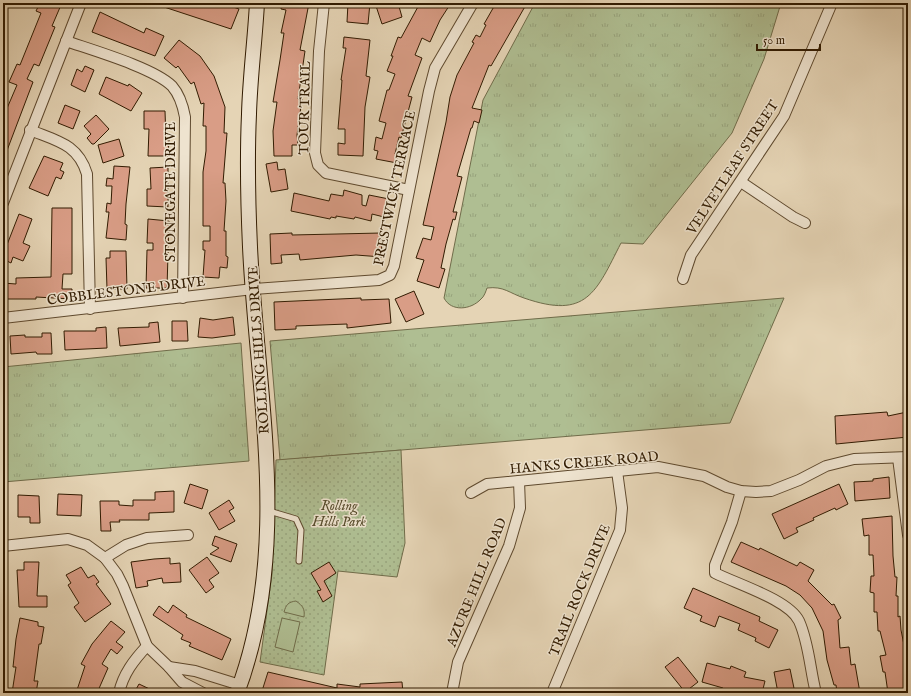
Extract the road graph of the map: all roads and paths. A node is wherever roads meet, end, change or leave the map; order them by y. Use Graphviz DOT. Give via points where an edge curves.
graph roads {
  1 [pos="81,3"];
  2 [pos="257,3"];
  3 [pos="324,3"];
  4 [pos="473,3"];
  5 [pos="832,3"];
  6 [pos="66,41"];
  7 [pos="30,130"];
  8 [pos="741,182"];
  9 [pos="409,190"];
  10 [pos="3,203"];
  11 [pos="805,223"];
  12 [pos="683,279"];
  13 [pos="253,289"];
  14 [pos="183,298"];
  15 [pos="90,309"];
  16 [pos="3,318"];
  17 [pos="903,458"];
  18 [pos="617,471"];
  19 [pos="519,481"];
  20 [pos="740,491"];
  21 [pos="471,492"];
  22 [pos="268,510"];
  23 [pos="188,535"];
  24 [pos="908,535"];
  25 [pos="3,546"];
  26 [pos="105,558"];
  27 [pos="299,561"];
  28 [pos="147,646"];
  29 [pos="169,667"];
  30 [pos="239,689"];
  31 [pos="120,693"];
  32 [pos="203,693"];
  33 [pos="452,693"];
  34 [pos="552,693"];
  35 [pos="816,693"];
  1 -- 6 [label="street"];
  2 -- 13 [label="street, ROLLING HILLS DRIVE" via="249,114 250,246"];
  3 -- 9 [label="street, TOUR TRAIL" via="315,145 318,165 326,173"];
  4 -- 9 [label="street, PRESTWICK TERRACE" via="436,68"];
  5 -- 8 [label="street, VELVETLEAF STREET" via="784,116"];
  6 -- 7 [label="street"];
  6 -- 14 [label="street, STONEGATE DRIVE" via="151,72 176,91 185,117"];
  7 -- 10 [label="street"];
  7 -- 15 [label="street" via="65,144 84,162 87,174"];
  8 -- 11 [label="street"];
  8 -- 12 [label="street, VELVETLEAF STREET" via="691,255"];
  9 -- 13 [label="street, PRESTWICK TERRACE" via="390,275 379,280"];
  13 -- 14 [label="street, COBBLESTONE DRIVE"];
  13 -- 22 [label="street, ROLLING HILLS DRIVE"];
  14 -- 15 [label="street, COBBLESTONE DRIVE"];
  15 -- 16 [label="street, COBBLESTONE DRIVE"];
  17 -- 20 [label="street, HANKS CREEK ROAD" via="854,459 826,466 799,480 771,490"];
  17 -- 24 [label="street"];
  18 -- 19 [label="street, HANKS CREEK ROAD"];
  18 -- 20 [label="street, HANKS CREEK ROAD" via="658,467 704,476"];
  18 -- 34 [label="street, TRAIL ROCK DRIVE" via="622,508 620,530"];
  19 -- 21 [label="street, HANKS CREEK ROAD" via="487,484"];
  19 -- 33 [label="street, AZURE HILL ROAD" via="520,508 509,546 458,662"];
  20 -- 35 [label="street" via="732,522 715,565 715,573 785,605 799,620"];
  22 -- 27 [label="lane" via="296,519 301,530"];
  22 -- 30 [label="street, ROLLING HILLS DRIVE" via="268,547 262,592 255,631"];
  23 -- 26 [label="street" via="147,538 126,545"];
  25 -- 26 [label="street" via="68,540 87,545"];
  26 -- 28 [label="street" via="123,586"];
  28 -- 29 [label="street"];
  28 -- 31 [label="street" via="131,665 122,681"];
  29 -- 30 [label="street" via="195,671"];
  29 -- 32 [label="street" via="182,682"];
}
